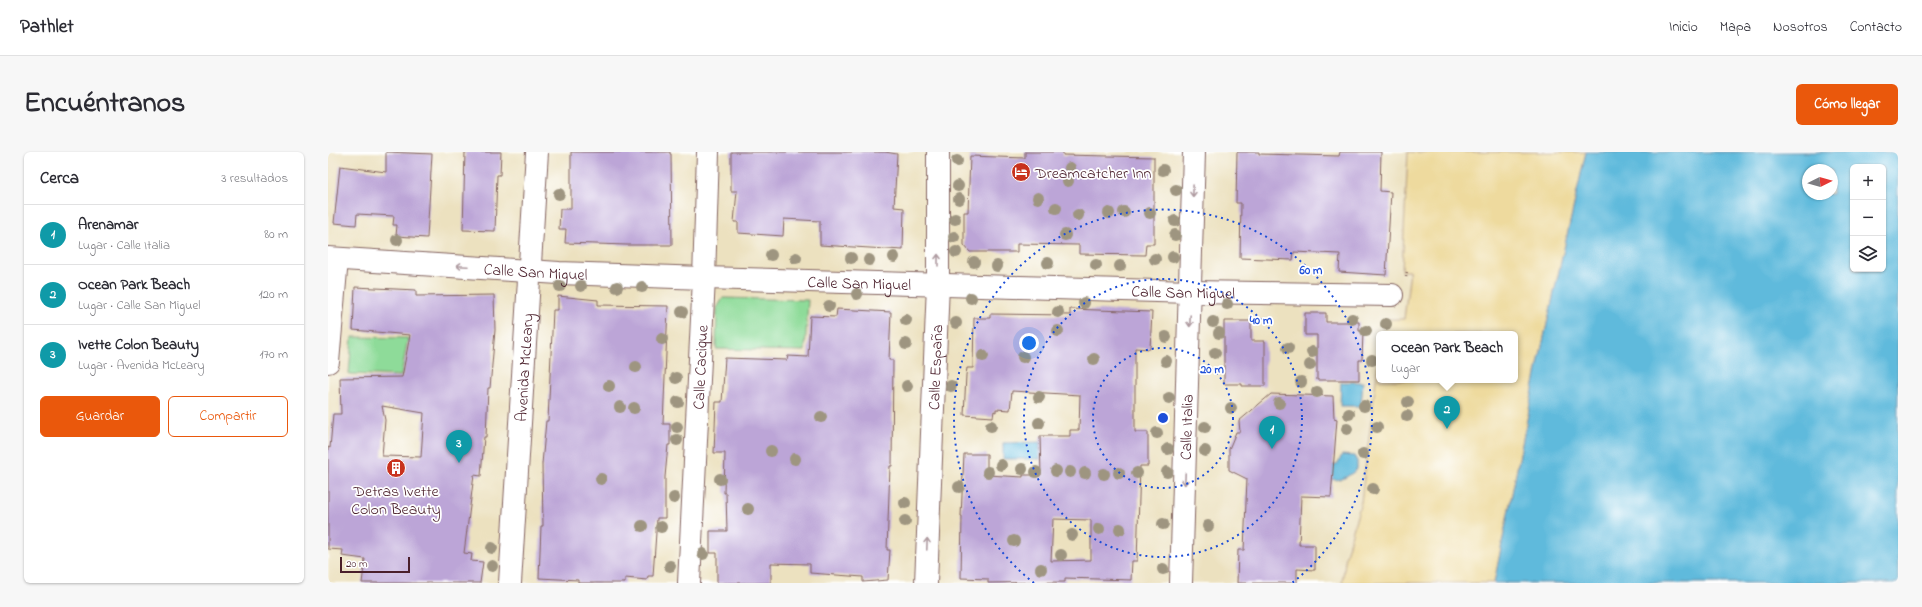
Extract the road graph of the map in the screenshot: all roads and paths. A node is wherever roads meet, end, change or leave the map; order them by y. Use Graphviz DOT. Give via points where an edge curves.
graph roads {
  1 [pos="537,152"];
  2 [pos="708,152"];
  3 [pos="938,152"];
  4 [pos="1194,152"];
  5 [pos="333,259"];
  6 [pos="529,270"];
  7 [pos="1407,271"];
  8 [pos="704,278"];
  9 [pos="1406,279"];
  10 [pos="938,284"];
  11 [pos="1191,292"];
  12 [pos="1392,295"];
  13 [pos="328,362"];
  14 [pos="510,583"];
  15 [pos="689,583"];
  16 [pos="926,583"];
  17 [pos="1181,583"];
  1 -- 6 [label="street, Avenida McLeary"];
  2 -- 8 [label="street, Calle Cacique"];
  10 -- 3 [label="street, Calle España, one-way"];
  4 -- 11 [label="street, Calle Italia, one-way"];
  6 -- 5 [label="street, Calle San Miguel, one-way"];
  5 -- 13 [label="street"];
  6 -- 8 [label="street, Calle San Miguel"];
  6 -- 14 [label="street, Avenida McLeary"];
  7 -- 9 [label="path"];
  8 -- 10 [label="street, Calle San Miguel"];
  8 -- 15 [label="street, Calle Cacique"];
  10 -- 11 [label="street, Calle San Miguel"];
  16 -- 10 [label="street, Calle España, one-way"];
  11 -- 12 [label="street, Calle San Miguel"];
  11 -- 17 [label="street, Calle Italia, one-way"];
}
